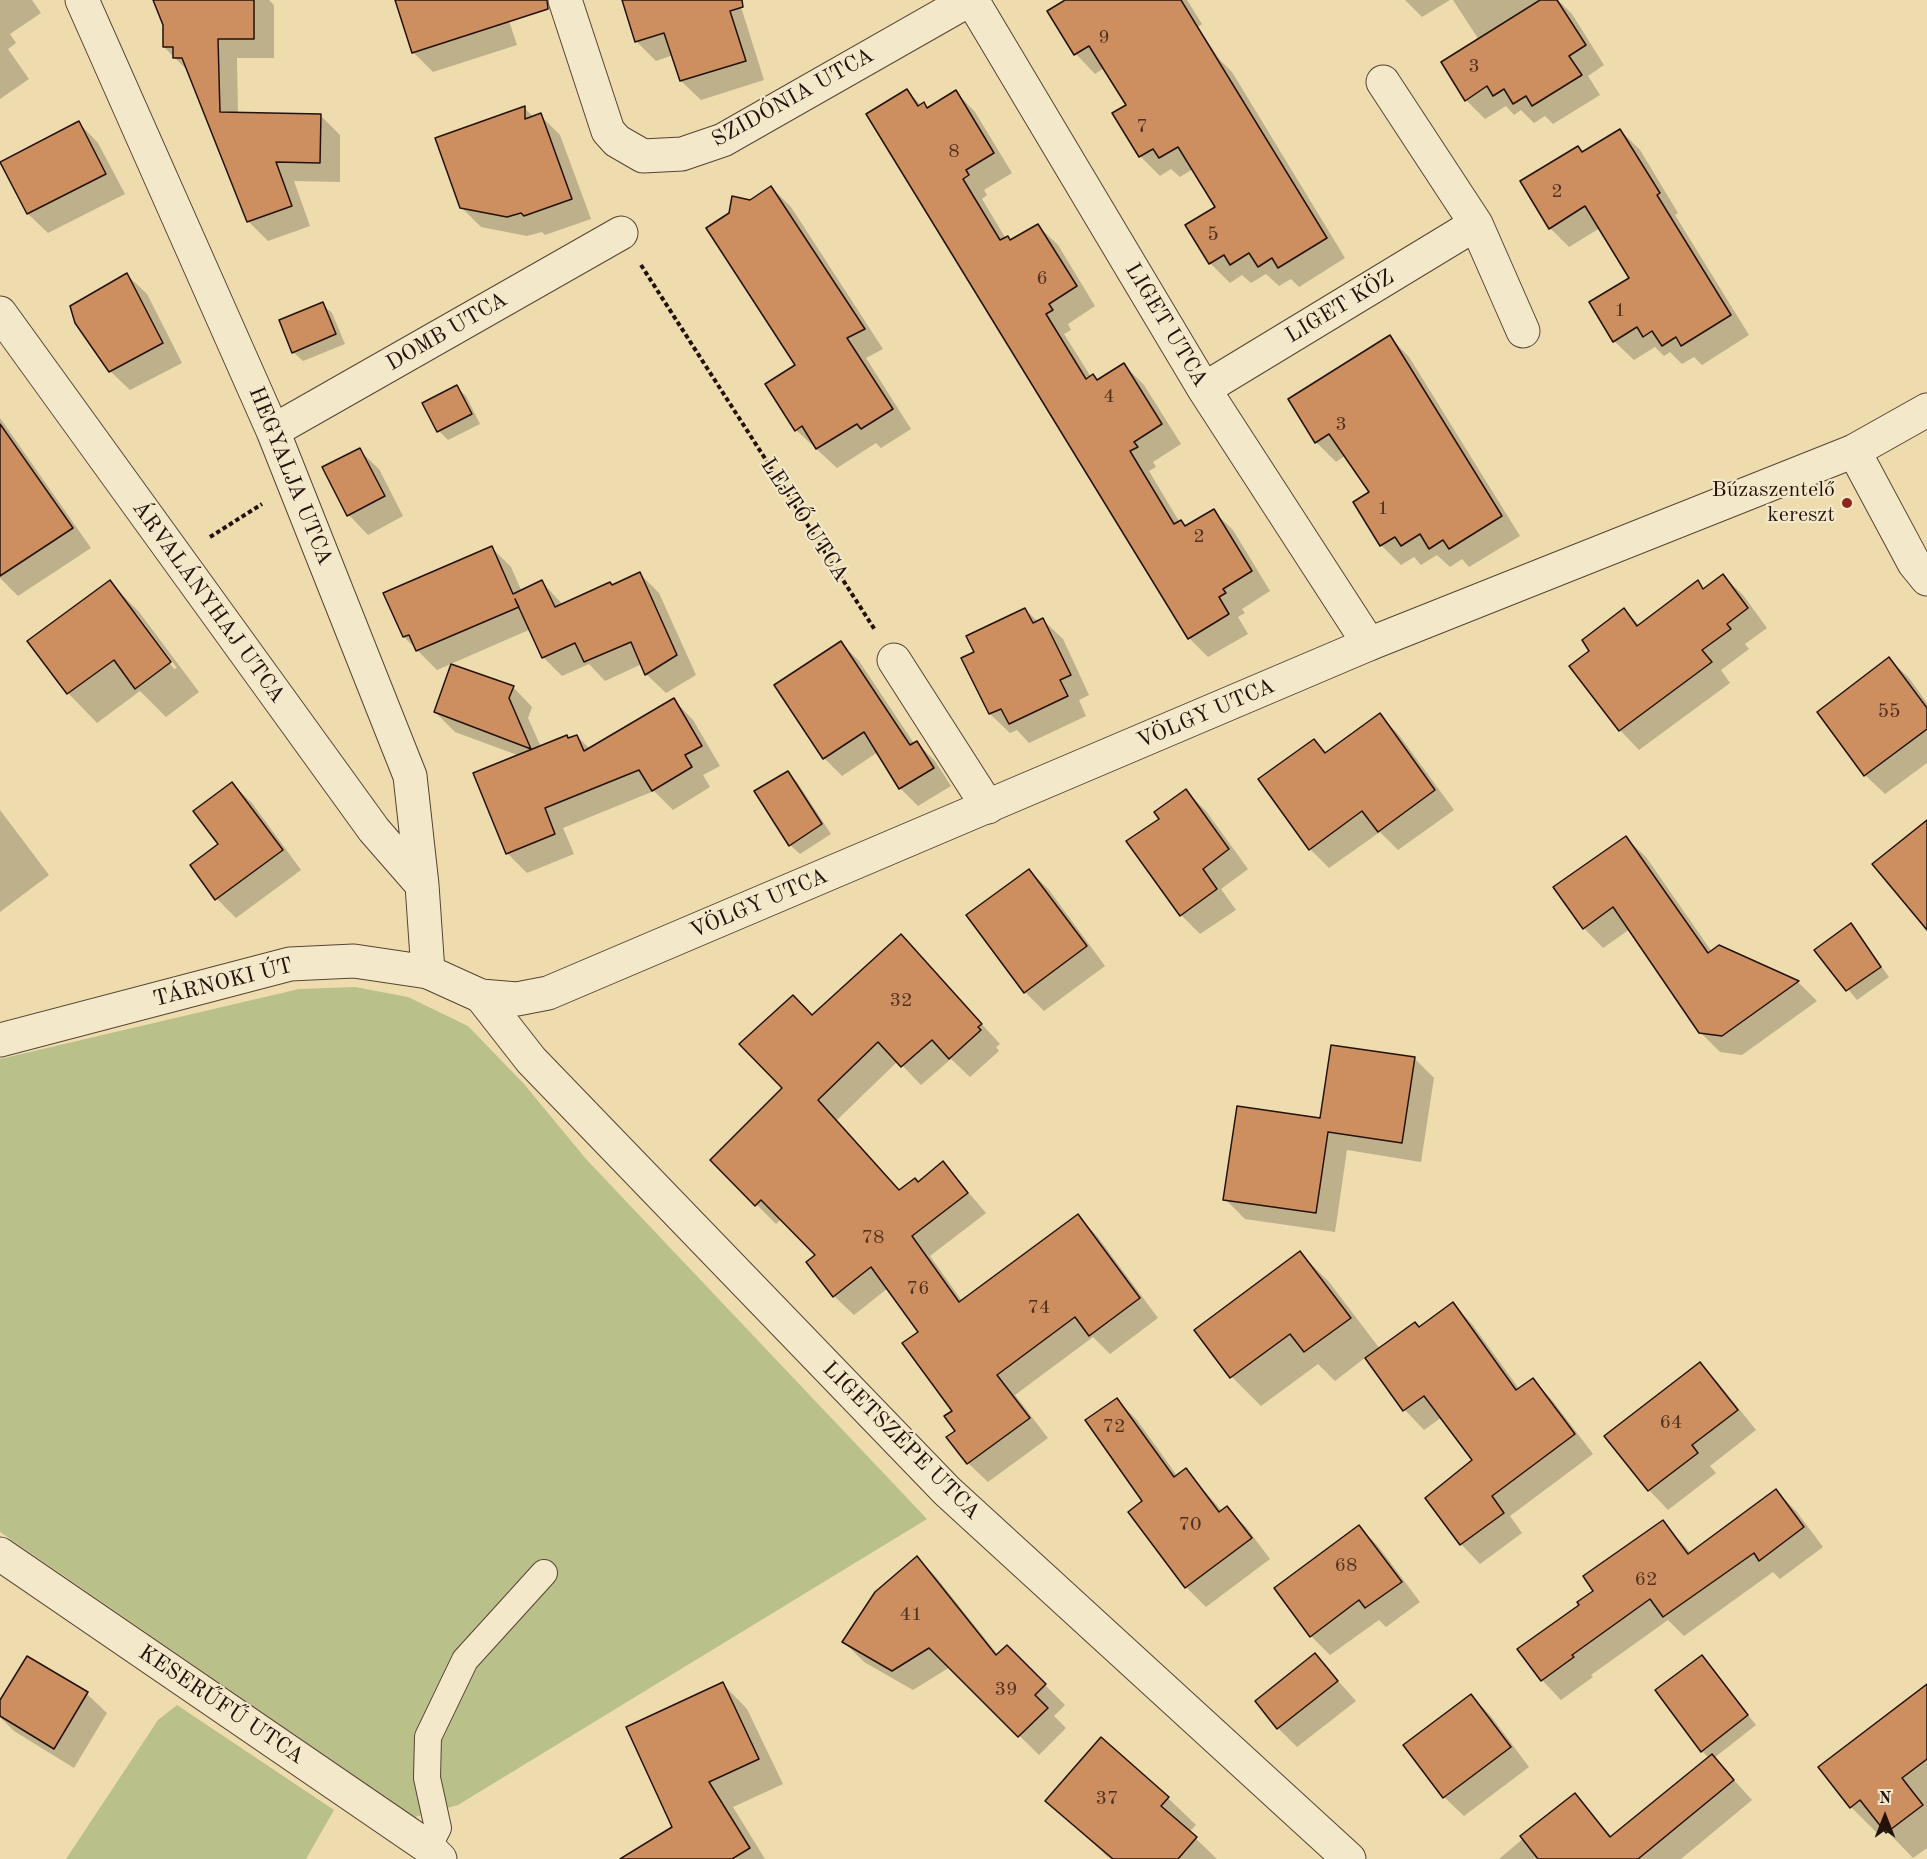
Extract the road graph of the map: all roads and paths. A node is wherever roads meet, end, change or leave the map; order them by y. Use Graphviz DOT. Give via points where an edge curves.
graph roads {
  1 [pos="82,0"];
  2 [pos="564,0"];
  3 [pos="970,0"];
  4 [pos="1383,82"];
  5 [pos="1476,224"];
  6 [pos="621,233"];
  7 [pos="0,314"];
  8 [pos="1523,331"];
  9 [pos="1204,389"];
  10 [pos="1927,410"];
  11 [pos="273,430"];
  12 [pos="1854,451"];
  13 [pos="294,484"];
  14 [pos="176,558"];
  15 [pos="1927,579"];
  16 [pos="1369,644"];
  17 [pos="894,660"];
  18 [pos="988,807"];
  19 [pos="422,885"];
  20 [pos="428,972"];
  21 [pos="481,996"];
  22 [pos="0,1040"];
  23 [pos="0,1554"];
  24 [pos="544,1573"];
  25 [pos="434,1853"];
  26 [pos="1348,1859"];
  1 -- 11 [label="street, HEGYALJA UTCA"];
  2 -- 3 [label="street, SZIDÓNIA UTCA" via="608,131 643,156 682,154 723,140"];
  3 -- 9 [label="street, LIGET UTCA"];
  4 -- 5 [label="street"];
  5 -- 8 [label="street"];
  5 -- 9 [label="street, LIGET KÖZ"];
  6 -- 11 [label="street, DOMB UTCA"];
  6 -- 17 [label="path, LEJTŐ UTCA"];
  7 -- 14 [label="street, ÁRVALÁNYHAJ UTCA"];
  9 -- 16 [label="street, LIGET UTCA"];
  10 -- 12 [label="street, VÖLGY UTCA"];
  11 -- 13 [label="street, HEGYALJA UTCA"];
  12 -- 15 [label="street" via="1914,563"];
  12 -- 16 [label="street, VÖLGY UTCA"];
  13 -- 14 [label="path"];
  13 -- 19 [label="street, HEGYALJA UTCA" via="410,776"];
  14 -- 19 [label="street, ÁRVALÁNYHAJ UTCA" via="374,830"];
  16 -- 18 [label="street, VÖLGY UTCA"];
  17 -- 18 [label="street"];
  18 -- 21 [label="street, VÖLGY UTCA" via="548,993 516,999"];
  19 -- 20 [label="street, HEGYALJA UTCA"];
  20 -- 21 [label="street, TÁRNOKI ÚT"];
  20 -- 22 [label="street, TÁRNOKI ÚT" via="354,961 290,964"];
  21 -- 26 [label="street, LIGETSZÉPE UTCA" via="531,1060 947,1491"];
  23 -- 25 [label="street, KESERŰFŰ UTCA"];
  24 -- 25 [label="lane" via="465,1660 428,1737 427,1778 438,1828"];
}
